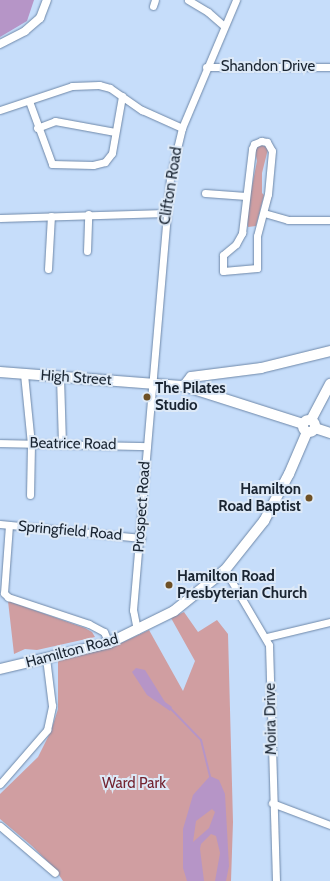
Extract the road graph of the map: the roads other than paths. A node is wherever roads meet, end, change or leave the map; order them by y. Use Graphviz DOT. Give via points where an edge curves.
graph roads {
  1 [pos="47,0"];
  2 [pos="188,0"];
  3 [pos="236,0"];
  4 [pos="224,26"];
  5 [pos="0,44"];
  6 [pos="330,66"];
  7 [pos="206,67"];
  8 [pos="122,96"];
  9 [pos="29,101"];
  10 [pos="0,110"];
  11 [pos="37,128"];
  12 [pos="182,128"];
  13 [pos="115,132"];
  14 [pos="205,193"];
  15 [pos="246,196"];
  16 [pos="166,213"];
  17 [pos="264,213"];
  18 [pos="88,214"];
  19 [pos="51,216"];
  20 [pos="0,218"];
  21 [pos="330,220"];
  22 [pos="87,251"];
  23 [pos="48,269"];
  24 [pos="330,351"];
  25 [pos="0,372"];
  26 [pos="24,374"];
  27 [pos="60,377"];
  28 [pos="152,383"];
  29 [pos="330,384"];
  30 [pos="184,386"];
  31 [pos="309,426"];
  32 [pos="330,433"];
  33 [pos="0,443"];
  34 [pos="31,444"];
  35 [pos="62,444"];
  36 [pos="147,446"];
  37 [pos="30,495"];
  38 [pos="0,524"];
  39 [pos="8,525"];
  40 [pos="141,538"];
  41 [pos="225,570"];
  42 [pos="330,622"];
  43 [pos="137,630"];
  44 [pos="267,637"];
  45 [pos="109,643"];
  46 [pos="46,658"];
  47 [pos="0,669"];
  48 [pos="0,784"];
  49 [pos="272,803"];
  50 [pos="330,825"];
  51 [pos="0,826"];
  52 [pos="55,873"];
  53 [pos="276,881"];
  1 -- 5 [label="street" via="40,18 25,31"];
  2 -- 4 [label="street"];
  3 -- 4 [label="street, Clifton Road"];
  4 -- 7 [label="street, Clifton Road"];
  6 -- 7 [label="street, Shandon Drive"];
  7 -- 12 [label="street, Clifton Road"];
  8 -- 9 [label="street" via="110,88 84,85"];
  8 -- 12 [label="street" via="142,110"];
  8 -- 13 [label="street"];
  9 -- 10 [label="street"];
  9 -- 11 [label="street"];
  11 -- 13 [label="street" via="55,121"];
  11 -- 13 [label="street" via="49,162 59,166 105,162 112,153"];
  12 -- 16 [label="street, Clifton Road"];
  14 -- 15 [label="street"];
  15 -- 17 [label="street" via="252,149 254,144 267,142 272,151"];
  15 -- 17 [label="street" via="242,233 236,244 223,255 224,271 257,268 257,236"];
  16 -- 18 [label="street"];
  16 -- 28 [label="street, Clifton Road"];
  17 -- 21 [label="street" via="288,220"];
  18 -- 19 [label="street"];
  18 -- 22 [label="street"];
  19 -- 20 [label="street"];
  19 -- 23 [label="street"];
  24 -- 30 [label="main road" via="261,368 191,377"];
  25 -- 26 [label="main road, High Street"];
  26 -- 27 [label="main road, High Street"];
  26 -- 34 [label="street"];
  27 -- 28 [label="main road, High Street"];
  27 -- 35 [label="street"];
  28 -- 30 [label="main road, High Street"];
  28 -- 36 [label="street, Prospect Road"];
  29 -- 31 [label="main road, Hamilton Road"];
  30 -- 31 [label="main road, High Street"];
  31 -- 32 [label="main road, High Street"];
  31 -- 41 [label="main road, Hamilton Road" via="289,474 264,521"];
  33 -- 34 [label="street, Beatrice Road"];
  34 -- 35 [label="street, Beatrice Road"];
  34 -- 37 [label="street"];
  35 -- 36 [label="street, Beatrice Road"];
  36 -- 40 [label="street, Prospect Road"];
  38 -- 39 [label="street, Springfield Road"];
  39 -- 40 [label="street, Springfield Road"];
  39 -- 45 [label="street" via="4,593 14,599 89,624 104,632"];
  40 -- 43 [label="street, Prospect Road" via="133,610"];
  41 -- 43 [label="main road, Hamilton Road" via="174,611"];
  41 -- 44 [label="street, Moira Drive"];
  42 -- 44 [label="street"];
  43 -- 45 [label="main road, Hamilton Road"];
  44 -- 49 [label="street, Moira Drive" via="271,663"];
  45 -- 46 [label="main road, Hamilton Road"];
  46 -- 47 [label="main road, Hamilton Road"];
  46 -- 48 [label="street" via="52,706 47,730"];
  49 -- 50 [label="street"];
  49 -- 53 [label="street, Moira Drive"];
  51 -- 52 [label="street"];
}
